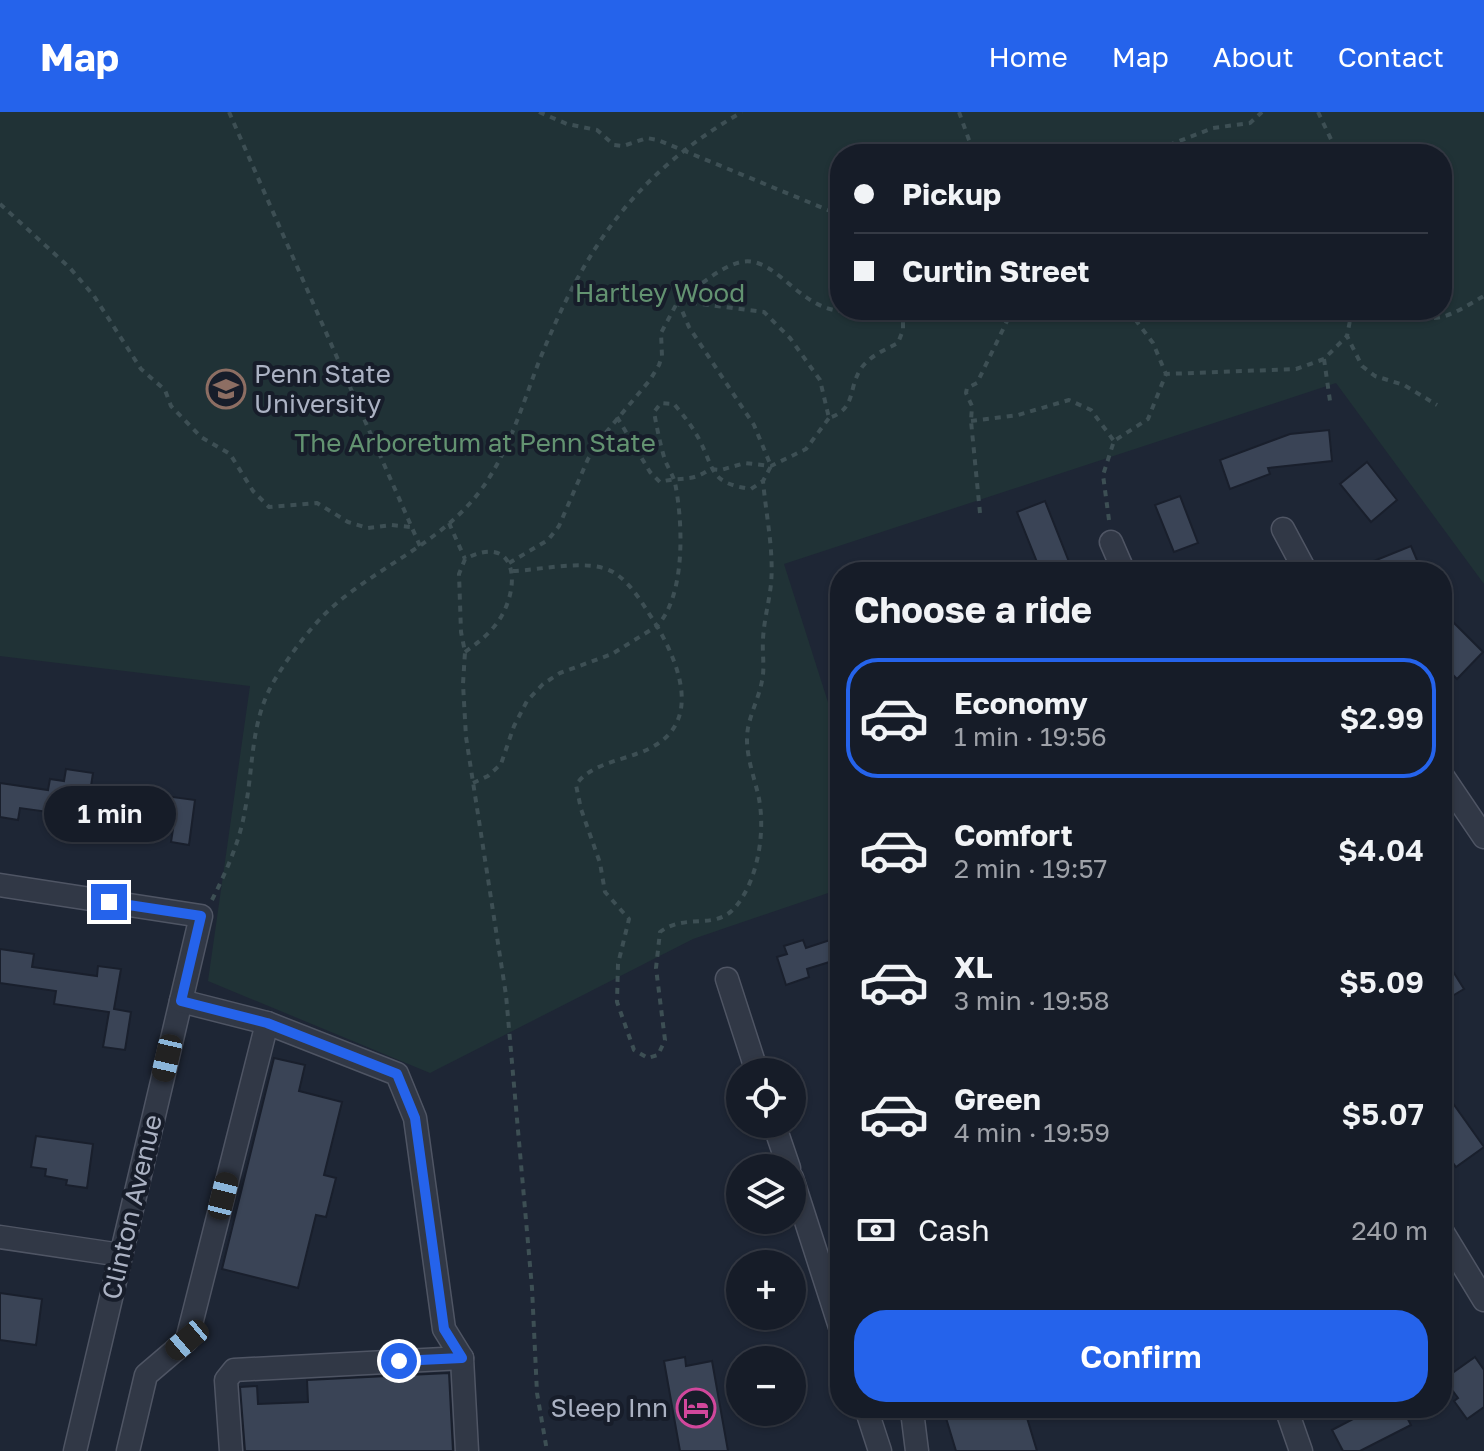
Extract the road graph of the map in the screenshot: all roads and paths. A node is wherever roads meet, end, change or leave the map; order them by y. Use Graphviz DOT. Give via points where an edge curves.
graph roads {
  1 [pos="229,112"];
  2 [pos="539,112"];
  3 [pos="742,112"];
  4 [pos="959,112"];
  5 [pos="1262,112"];
  6 [pos="1318,112"];
  7 [pos="970,144"];
  8 [pos="1172,144"];
  9 [pos="1333,144"];
  10 [pos="682,151"];
  11 [pos="0,204"];
  12 [pos="830,211"];
  13 [pos="1484,296"];
  14 [pos="678,301"];
  15 [pos="830,310"];
  16 [pos="1452,312"];
  17 [pos="903,320"];
  18 [pos="1008,320"];
  19 [pos="1136,320"];
  20 [pos="1350,320"];
  21 [pos="1347,336"];
  22 [pos="1324,359"];
  23 [pos="1166,374"];
  24 [pos="1330,401"];
  25 [pos="1437,405"];
  26 [pos="617,417"];
  27 [pos="829,418"];
  28 [pos="971,421"];
  29 [pos="1114,441"];
  30 [pos="771,466"];
  31 [pos="710,469"];
  32 [pos="674,478"];
  33 [pos="763,481"];
  34 [pos="980,513"];
  35 [pos="449,523"];
  36 [pos="410,527"];
  37 [pos="1283,529"];
  38 [pos="1111,542"];
  39 [pos="420,546"];
  40 [pos="465,559"];
  41 [pos="1120,562"];
  42 [pos="1301,562"];
  43 [pos="509,563"];
  44 [pos="513,571"];
  45 [pos="657,626"];
  46 [pos="465,652"];
  47 [pos="473,783"];
  48 [pos="1452,790"];
  49 [pos="1484,837"];
  50 [pos="0,885"];
  51 [pos="201,916"];
  52 [pos="727,979"];
  53 [pos="181,1001"];
  54 [pos="267,1023"];
  55 [pos="752,1058"];
  56 [pos="806,1219"];
  57 [pos="0,1237"];
  58 [pos="1452,1247"];
  59 [pos="121,1255"];
  60 [pos="830,1290"];
  61 [pos="1484,1300"];
  62 [pos="462,1358"];
  63 [pos="869,1418"];
  64 [pos="913,1418"];
  65 [pos="1289,1418"];
  66 [pos="75,1451"];
  67 [pos="128,1451"];
  68 [pos="231,1451"];
  69 [pos="467,1451"];
  70 [pos="547,1451"];
  71 [pos="880,1451"];
  72 [pos="917,1451"];
  73 [pos="1301,1451"];
  1 -- 36 [label="path"];
  2 -- 10 [label="path" via="597,130 614,145 647,138"];
  3 -- 10 [label="path"];
  4 -- 7 [label="path"];
  5 -- 8 [label="path" via="1250,123 1213,128"];
  6 -- 9 [label="path"];
  10 -- 12 [label="path"];
  10 -- 35 [label="path" via="632,196 603,233 553,331 494,472"];
  11 -- 36 [label="path" via="70,268 141,369 165,390 171,406 201,437 230,454 269,507 317,503 368,528"];
  13 -- 16 [label="path"];
  14 -- 15 [label="path" via="730,266 749,261"];
  14 -- 26 [label="path" via="661,333 659,365"];
  14 -- 27 [label="path" via="764,312 820,380"];
  14 -- 30 [label="path" via="689,327 754,425"];
  17 -- 27 [label="path" via="898,343 865,364 841,414"];
  18 -- 28 [label="path" via="977,383 967,388"];
  19 -- 23 [label="path"];
  20 -- 21 [label="path"];
  21 -- 22 [label="path"];
  21 -- 25 [label="path" via="1362,366 1375,376 1404,385"];
  22 -- 23 [label="path" via="1296,369"];
  22 -- 24 [label="path"];
  23 -- 29 [label="path" via="1148,419"];
  26 -- 32 [label="path" via="650,472 660,482"];
  26 -- 43 [label="path" via="588,459 554,534"];
  27 -- 30 [label="path" via="806,449"];
  28 -- 29 [label="path" via="1069,400 1091,410"];
  28 -- 34 [label="path"];
  29 -- 38 [label="path" via="1103,475"];
  30 -- 31 [label="path" via="745,463"];
  30 -- 33 [label="path"];
  31 -- 32 [label="path" via="696,479"];
  31 -- 32 [label="path" via="689,422 674,404 661,403 654,412 657,430"];
  31 -- 33 [label="path" via="740,488 751,489"];
  32 -- 45 [label="path" via="680,514 676,588"];
  33 -- 45 [label="path" via="771,583 763,678 748,729 761,819 755,866 737,906 726,915 682,921 660,932 656,968 665,1040 658,1055 648,1058 634,1050 617,1002 618,964 629,919 605,892 576,785 587,774 659,744 677,723 683,710 680,682"];
  35 -- 39 [label="path"];
  35 -- 40 [label="path"];
  36 -- 39 [label="path"];
  37 -- 42 [label="street"];
  38 -- 41 [label="street"];
  39 -- 51 [label="path" via="330,610 274,681 254,731 241,830 222,881"];
  40 -- 43 [label="path" via="480,551 497,553"];
  40 -- 46 [label="path" via="459,574"];
  43 -- 44 [label="path"];
  44 -- 45 [label="path" via="589,565 613,572"];
  44 -- 46 [label="path" via="500,619"];
  45 -- 47 [label="path" via="612,654 543,684 527,701 501,764"];
  46 -- 47 [label="path" via="465,724"];
  47 -- 70 [label="path" via="506,995 537,1393"];
  48 -- 49 [label="street"];
  50 -- 51 [label="street"];
  51 -- 53 [label="street, Clinton Avenue"];
  52 -- 55 [label="street"];
  53 -- 54 [label="street"];
  53 -- 59 [label="street, Clinton Avenue"];
  54 -- 62 [label="street" via="397,1074 415,1118 444,1329"];
  54 -- 67 [label="street" via="187,1340 146,1375"];
  56 -- 60 [label="street"];
  57 -- 59 [label="street"];
  58 -- 61 [label="street"];
  59 -- 66 [label="street, Clinton Avenue"];
  62 -- 68 [label="street" via="234,1370 226,1380"];
  62 -- 69 [label="street"];
  63 -- 71 [label="street"];
  64 -- 72 [label="street"];
  65 -- 73 [label="street"];
}
